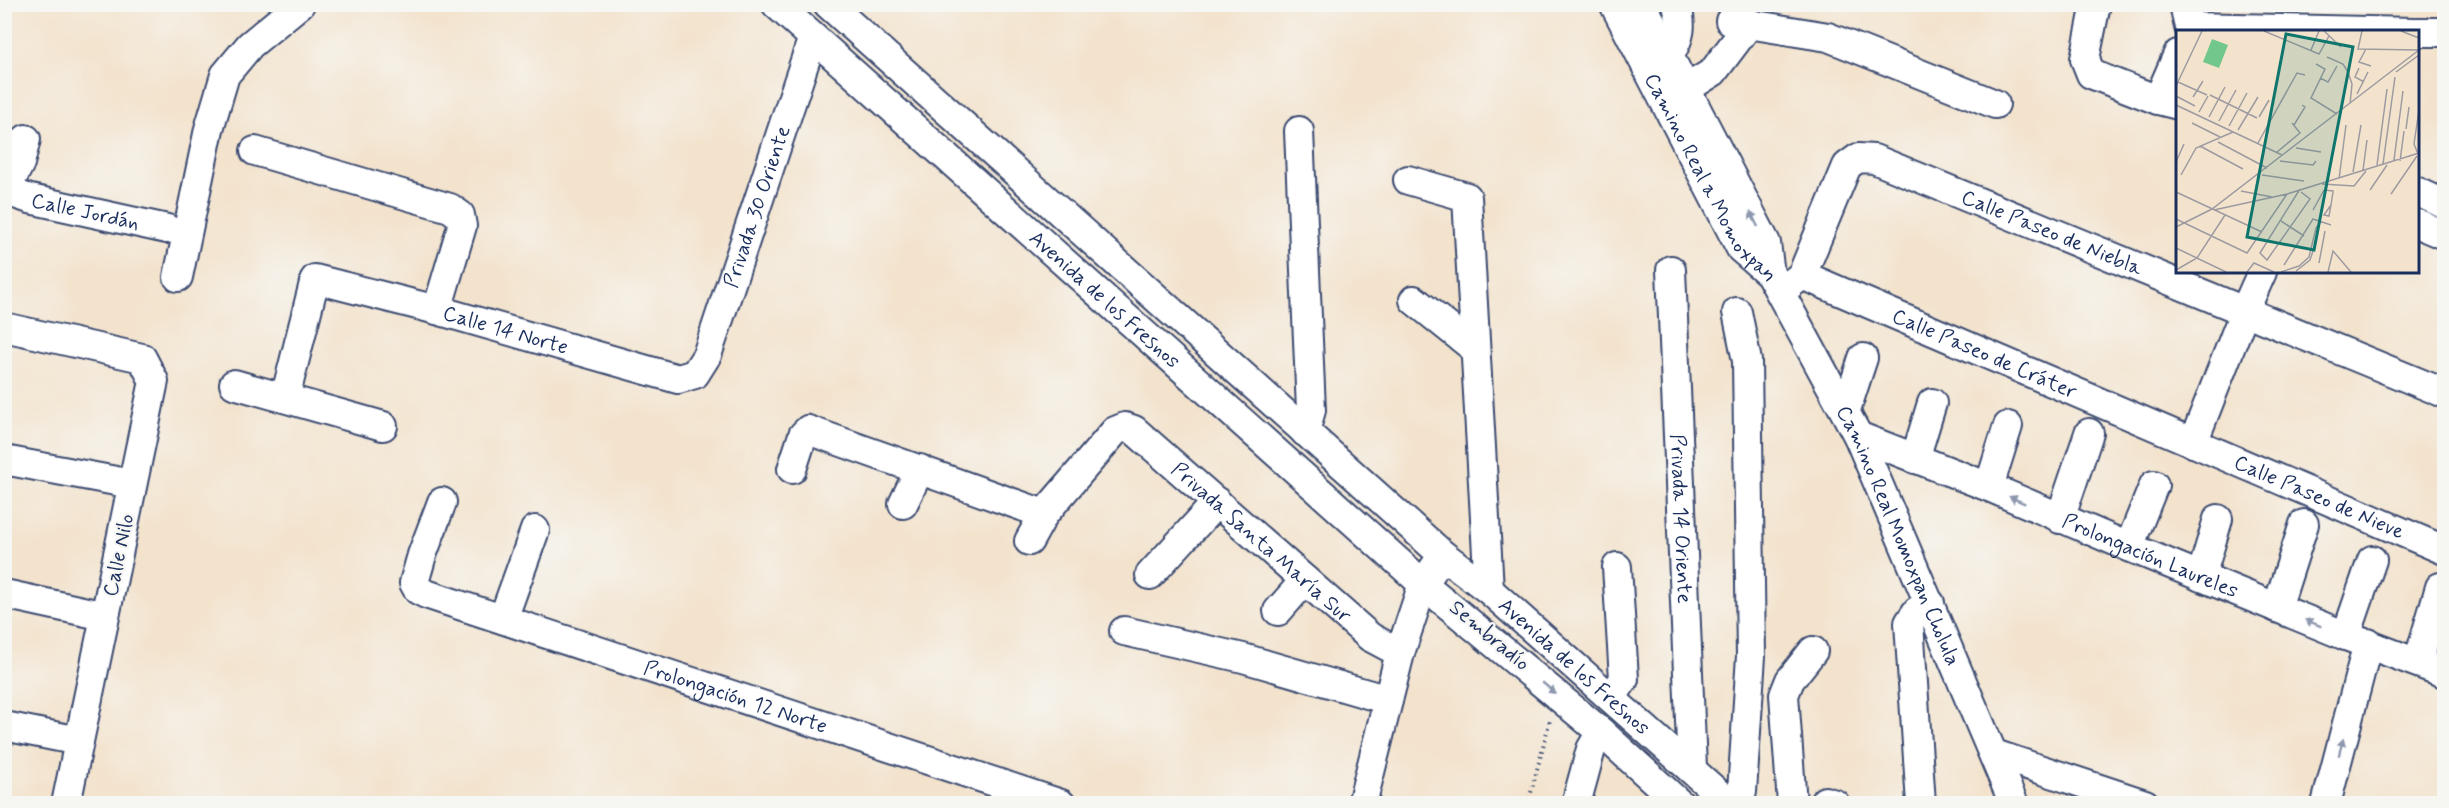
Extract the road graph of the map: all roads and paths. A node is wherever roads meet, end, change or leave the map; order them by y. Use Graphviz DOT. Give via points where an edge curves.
graph roads {
  1 [pos="300,4"];
  2 [pos="828,4"];
  3 [pos="1614,4"];
  4 [pos="1642,4"];
  5 [pos="1677,4"];
  6 [pos="2096,4"];
  7 [pos="781,9"];
  8 [pos="1735,16"];
  9 [pos="2192,17"];
  10 [pos="2386,30"];
  11 [pos="2419,32"];
  12 [pos="2445,32"];
  13 [pos="813,37"];
  14 [pos="2176,64"];
  15 [pos="1677,72"];
  16 [pos="2168,102"];
  17 [pos="1995,104"];
  18 [pos="1299,132"];
  19 [pos="26,139"];
  20 [pos="255,151"];
  21 [pos="1408,180"];
  22 [pos="2419,192"];
  23 [pos="5,193"];
  24 [pos="2445,204"];
  25 [pos="2419,224"];
  26 [pos="167,229"];
  27 [pos="2445,235"];
  28 [pos="1671,270"];
  29 [pos="2262,273"];
  30 [pos="1802,275"];
  31 [pos="178,277"];
  32 [pos="1775,283"];
  33 [pos="1414,300"];
  34 [pos="437,310"];
  35 [pos="2245,310"];
  36 [pos="1737,312"];
  37 [pos="4,327"];
  38 [pos="1475,349"];
  39 [pos="1863,358"];
  40 [pos="695,374"];
  41 [pos="234,384"];
  42 [pos="2445,393"];
  43 [pos="285,398"];
  44 [pos="1932,403"];
  45 [pos="1845,410"];
  46 [pos="383,426"];
  47 [pos="2008,426"];
  48 [pos="1305,432"];
  49 [pos="2089,433"];
  50 [pos="1858,436"];
  51 [pos="2193,442"];
  52 [pos="1915,459"];
  53 [pos="4,460"];
  54 [pos="792,469"];
  55 [pos="920,469"];
  56 [pos="132,484"];
  57 [pos="2154,485"];
  58 [pos="1989,487"];
  59 [pos="442,502"];
  60 [pos="1216,502"];
  61 [pos="903,504"];
  62 [pos="1044,514"];
  63 [pos="2060,519"];
  64 [pos="2218,519"];
  65 [pos="2304,525"];
  66 [pos="536,530"];
  67 [pos="1029,541"];
  68 [pos="2129,548"];
  69 [pos="2445,550"];
  70 [pos="1443,555"];
  71 [pos="2372,560"];
  72 [pos="1617,567"];
  73 [pos="1150,575"];
  74 [pos="2201,577"];
  75 [pos="1305,580"];
  76 [pos="1423,584"];
  77 [pos="2440,587"];
  78 [pos="1489,590"];
  79 [pos="4,594"];
  80 [pos="1930,603"];
  81 [pos="2277,608"];
  82 [pos="1278,611"];
  83 [pos="105,616"];
  84 [pos="503,619"];
  85 [pos="1124,632"];
  86 [pos="2357,640"];
  87 [pos="1813,651"];
  88 [pos="1400,653"];
  89 [pos="2418,662"];
  90 [pos="2445,673"];
  91 [pos="1611,698"];
  92 [pos="1388,700"];
  93 [pos="1550,719"];
  94 [pos="4,726"];
  95 [pos="1601,732"];
  96 [pos="79,741"];
  97 [pos="1994,754"];
  98 [pos="1692,768"];
  99 [pos="66,804"];
  100 [pos="1061,804"];
  101 [pos="1362,804"];
  102 [pos="1528,804"];
  103 [pos="1575,804"];
  104 [pos="1680,804"];
  105 [pos="1732,804"];
  106 [pos="1792,804"];
  107 [pos="1921,804"];
  108 [pos="2014,804"];
  109 [pos="2145,804"];
  110 [pos="2326,804"];
  1 -- 31 [label="street" via="250,45 225,75 209,129"];
  2 -- 48 [label="street, Avenida de los Fresnos"];
  3 -- 32 [label="street, Camino Real a Momoxpan" via="1741,249"];
  4 -- 15 [label="street, Camino Real a Momoxpan"];
  5 -- 15 [label="street" via="1681,26"];
  6 -- 16 [label="street" via="2085,59 2091,74"];
  7 -- 13 [label="street, Avenida de los Fresnos"];
  8 -- 15 [label="street" via="1701,55"];
  8 -- 17 [label="street" via="1828,37"];
  9 -- 10 [label="street"];
  11 -- 12 [label="street"];
  13 -- 40 [label="street, Privada 30 Oriente" via="707,355"];
  13 -- 76 [label="street, Avenida de los Fresnos"];
  14 -- 16 [label="street"];
  32 -- 15 [label="street, Camino Real a Momoxpan, one-way" via="1766,243"];
  18 -- 48 [label="street" via="1311,411"];
  19 -- 23 [label="street" via="20,163"];
  20 -- 34 [label="street" via="450,208 460,215 462,226"];
  21 -- 38 [label="street" via="1467,197"];
  22 -- 24 [label="street"];
  23 -- 26 [label="street, Calle Jordán"];
  25 -- 27 [label="street"];
  28 -- 98 [label="street, Privada 14 Oriente"];
  29 -- 35 [label="street"];
  30 -- 32 [label="street"];
  30 -- 35 [label="street, Calle Paseo de Niebla" via="1847,166 1858,158 1874,159"];
  30 -- 51 [label="street, Calle Paseo de Cráter"];
  32 -- 45 [label="street, Camino Real Momoxpan Cholula"];
  33 -- 38 [label="street"];
  34 -- 40 [label="street, Calle 14 Norte" via="678,379"];
  34 -- 43 [label="street, Calle 14 Norte" via="315,279"];
  35 -- 42 [label="street, Calle Paseo de Niebla"];
  35 -- 51 [label="street"];
  36 -- 105 [label="street" via="1747,361 1751,656 1742,792"];
  37 -- 56 [label="street, Calle Nilo" via="142,357 154,381"];
  38 -- 78 [label="street"];
  39 -- 45 [label="street"];
  41 -- 43 [label="street"];
  43 -- 46 [label="street"];
  44 -- 52 [label="street"];
  45 -- 50 [label="street, Camino Real Momoxpan Cholula"];
  47 -- 58 [label="street"];
  48 -- 70 [label="street, Avenida de los Fresnos"];
  49 -- 63 [label="street"];
  50 -- 52 [label="street, Prolongación Laureles"];
  50 -- 80 [label="street, Camino Real Momoxpan Cholula"];
  51 -- 69 [label="street, Calle Paseo de Nieve"];
  52 -- 58 [label="street, Prolongación Laureles"];
  53 -- 56 [label="street"];
  54 -- 55 [label="street" via="808,430"];
  55 -- 61 [label="street"];
  55 -- 62 [label="street"];
  56 -- 83 [label="street, Calle Nilo"];
  57 -- 68 [label="street"];
  63 -- 58 [label="street, Prolongación Laureles, one-way"];
  59 -- 84 [label="street, Prolongación 12 Norte" via="414,583 426,594"];
  60 -- 62 [label="street, Privada Santa María Sur" via="1134,430 1125,427 1115,431"];
  60 -- 73 [label="street"];
  60 -- 75 [label="street, Privada Santa María Sur"];
  62 -- 67 [label="street"];
  63 -- 68 [label="street, Prolongación Laureles"];
  64 -- 74 [label="street"];
  65 -- 81 [label="street"];
  66 -- 84 [label="street"];
  68 -- 74 [label="street, Prolongación Laureles"];
  70 -- 76 [label="street"];
  70 -- 78 [label="street, Avenida de los Fresnos"];
  71 -- 86 [label="street"];
  72 -- 91 [label="street" via="1624,679"];
  74 -- 81 [label="street, Prolongación Laureles"];
  75 -- 82 [label="street"];
  75 -- 88 [label="street, Privada Santa María Sur" via="1370,637"];
  76 -- 88 [label="street"];
  76 -- 95 [label="street, Avenida de los Fresnos, one-way"];
  77 -- 89 [label="street"];
  78 -- 91 [label="street, Avenida de los Fresnos"];
  79 -- 83 [label="street"];
  80 -- 97 [label="street, Camino Real Momoxpan Cholula"];
  80 -- 107 [label="street" via="1917,611 1909,623"];
  86 -- 81 [label="street, Prolongación Laureles, one-way"];
  83 -- 96 [label="street, Calle Nilo"];
  84 -- 100 [label="street, Prolongación 12 Norte"];
  85 -- 92 [label="street" via="1243,658"];
  86 -- 89 [label="street, Prolongación Laureles"];
  110 -- 86 [label="street, one-way"];
  87 -- 106 [label="street" via="1790,680 1784,695"];
  88 -- 92 [label="street"];
  89 -- 90 [label="street, Prolongación Laureles"];
  91 -- 98 [label="street, Avenida de los Fresnos"];
  92 -- 101 [label="street"];
  93 -- 102 [label="path"];
  94 -- 96 [label="street"];
  95 -- 103 [label="street" via="1591,749"];
  95 -- 104 [label="street, Avenida de los Fresnos"];
  96 -- 99 [label="street, Calle Nilo"];
  97 -- 108 [label="street, Camino Real Momoxpan Cholula"];
  97 -- 109 [label="street"];
  98 -- 105 [label="street, Avenida de los Fresnos"];
}
